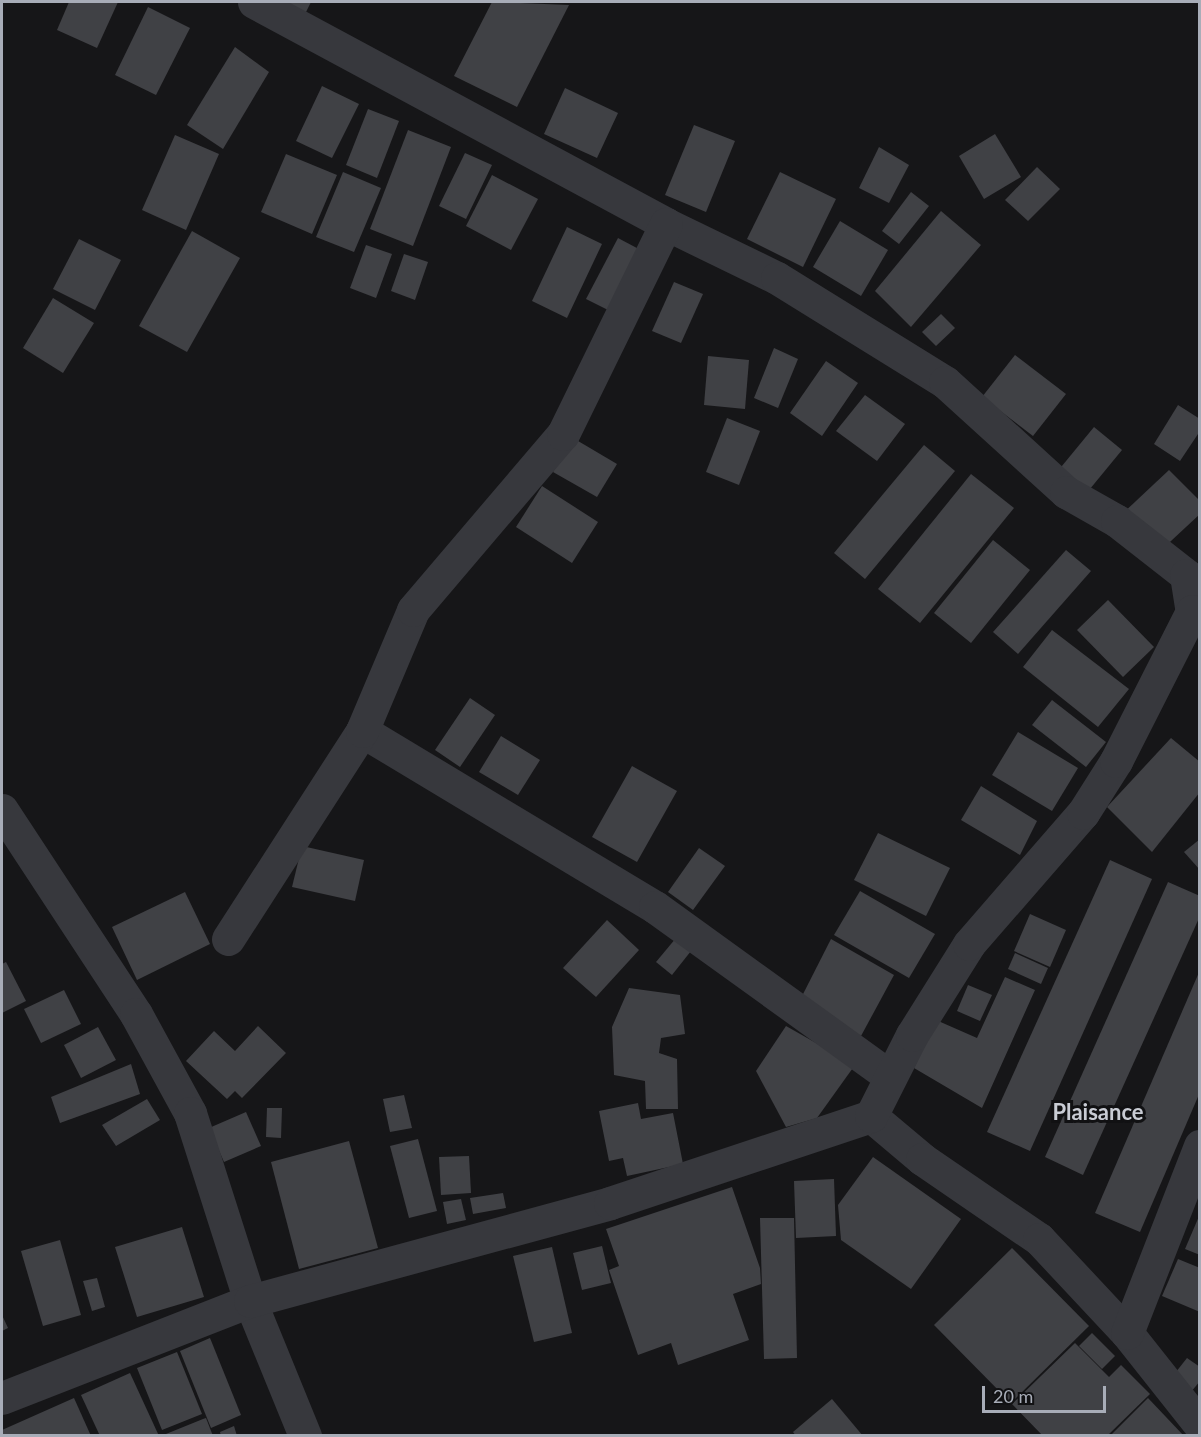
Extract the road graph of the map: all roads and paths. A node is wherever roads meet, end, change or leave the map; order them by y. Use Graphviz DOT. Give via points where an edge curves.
graph roads {
  1 [pos="254,2"];
  2 [pos="666,224"];
  3 [pos="1196,614"];
  4 [pos="362,731"];
  5 [pos="2,810"];
  6 [pos="228,939"];
  7 [pos="889,1076"];
  8 [pos="871,1116"];
  9 [pos="1200,1146"];
  10 [pos="249,1301"];
  11 [pos="1127,1333"];
  12 [pos="2,1398"];
  13 [pos="1200,1425"];
  14 [pos="305,1436"];
  1 -- 2 [label="street"];
  2 -- 3 [label="street" via="777,278 945,381 1066,492 1117,521 1186,576"];
  2 -- 4 [label="street" via="563,434 413,610"];
  3 -- 7 [label="street" via="1116,761 1083,813 969,944"];
  4 -- 6 [label="street"];
  4 -- 7 [label="street" via="655,907"];
  5 -- 10 [label="street" via="136,1014 190,1113"];
  7 -- 8 [label="street"];
  8 -- 10 [label="street" via="610,1203"];
  8 -- 11 [label="street" via="922,1159 1039,1239"];
  9 -- 11 [label="street"];
  10 -- 12 [label="street"];
  10 -- 14 [label="street"];
  11 -- 13 [label="street"];
}
